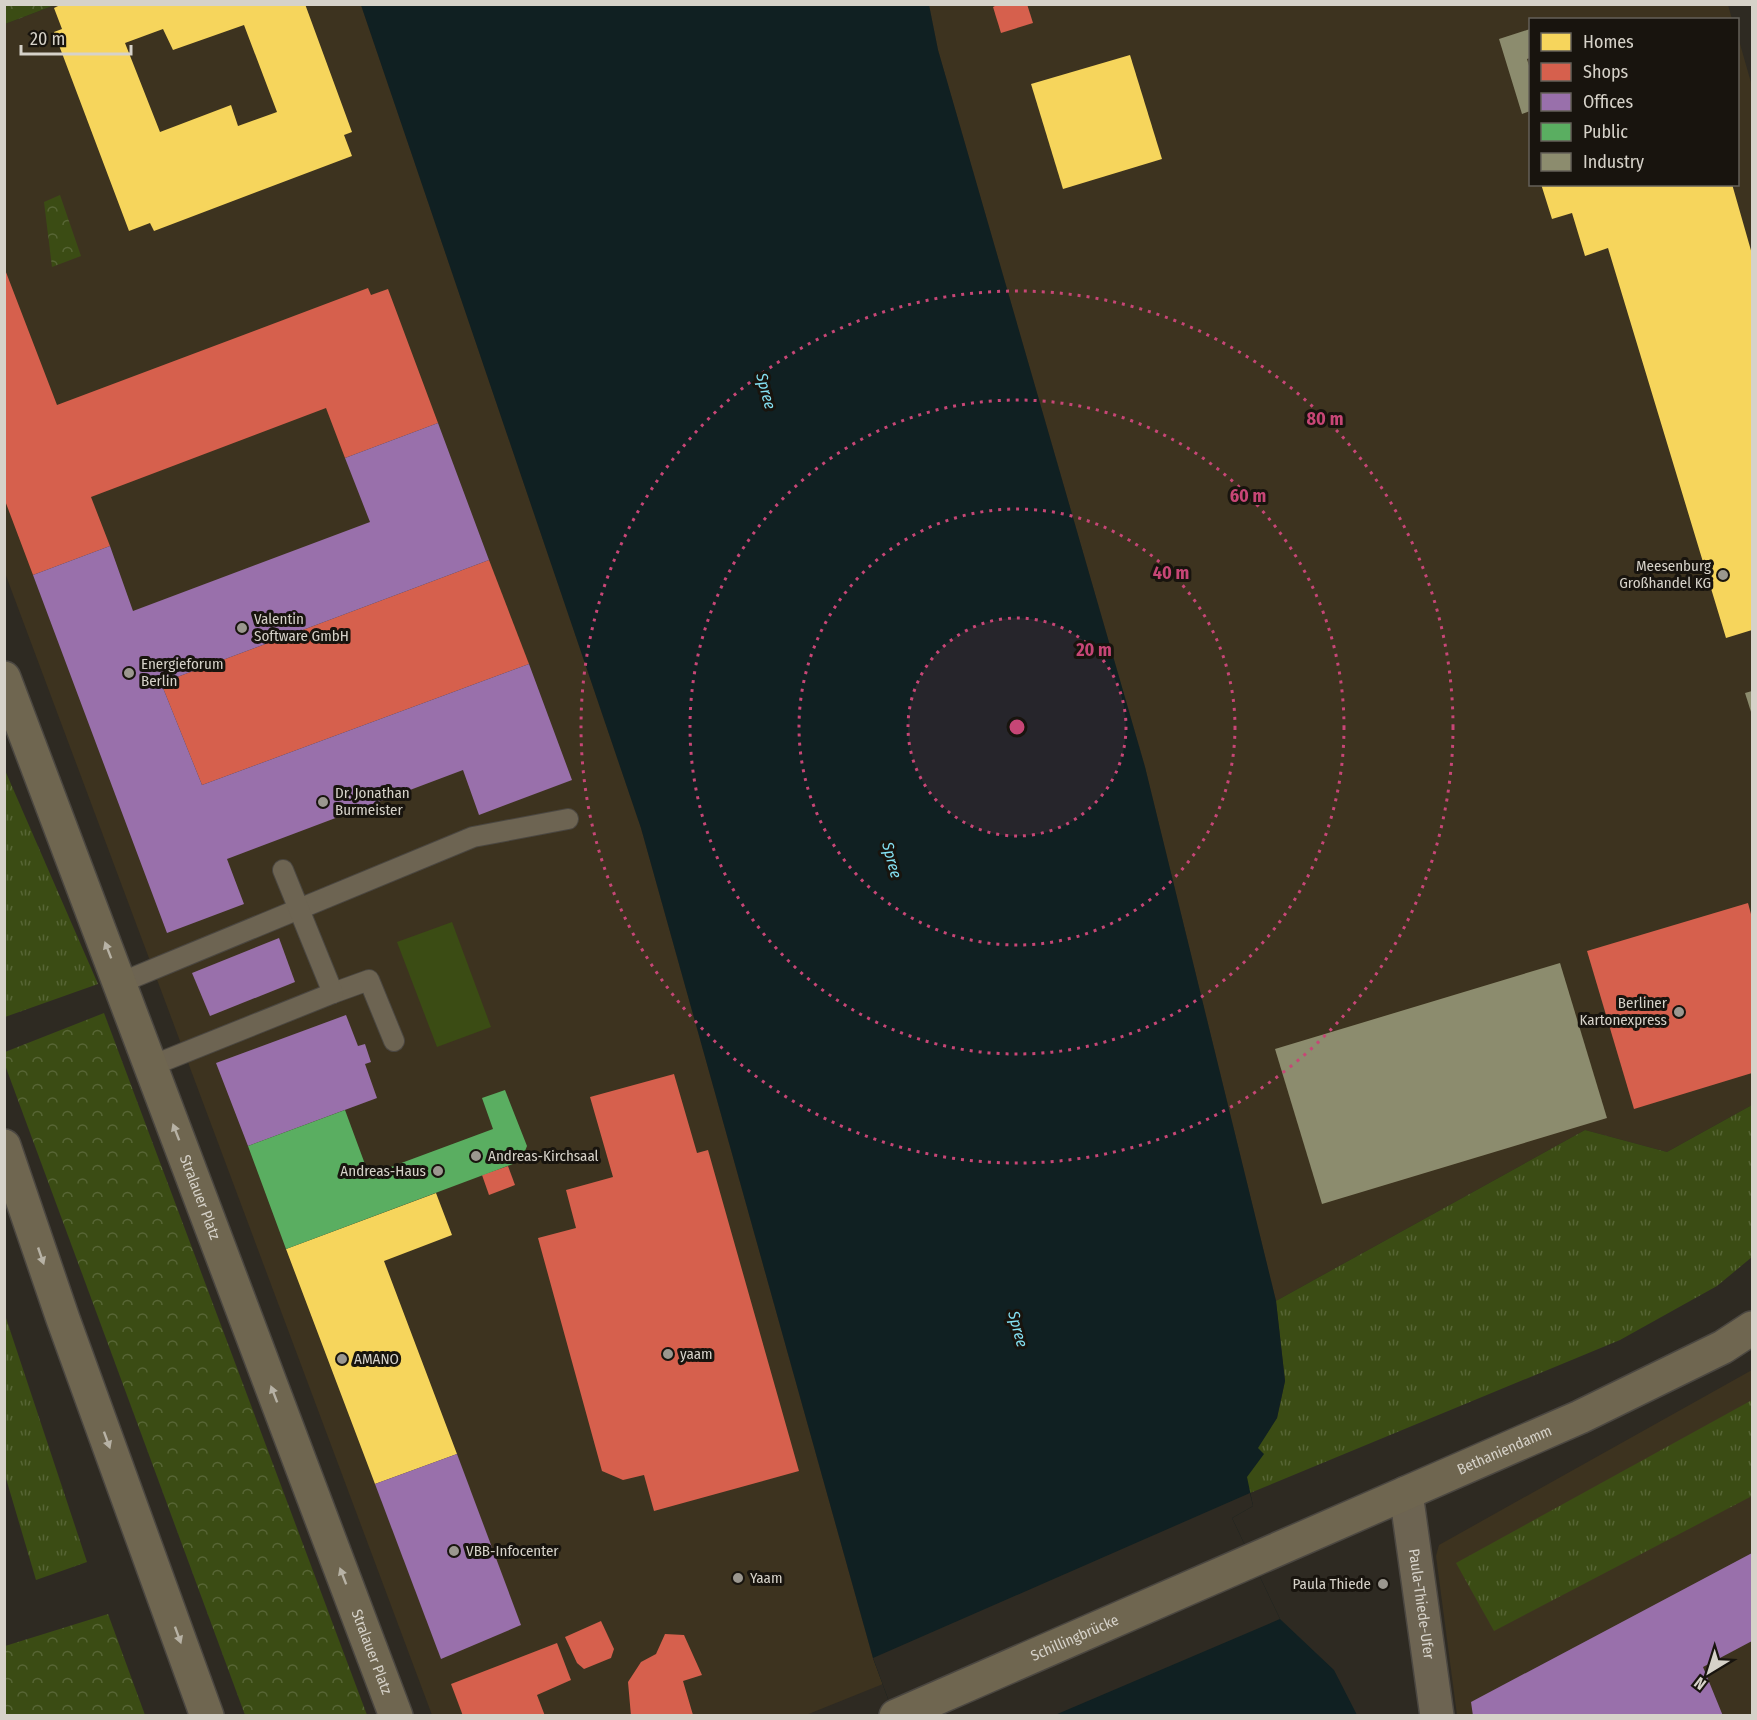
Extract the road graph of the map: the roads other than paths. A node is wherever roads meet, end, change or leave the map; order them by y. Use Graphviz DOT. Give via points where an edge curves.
graph roads {
  1 [pos="4,678"];
  2 [pos="568,819"];
  3 [pos="283,870"];
  4 [pos="299,908"];
  5 [pos="120,983"];
  6 [pos="333,993"];
  7 [pos="394,1041"];
  8 [pos="151,1066"];
  9 [pos="4,1146"];
  10 [pos="1751,1330"];
  11 [pos="1406,1493"];
  12 [pos="1253,1561"];
  13 [pos="207,1716"];
  14 [pos="396,1716"];
  15 [pos="896,1716"];
  16 [pos="1437,1716"];
  5 -- 1 [label="main road, Stralauer Platz, one-way"];
  2 -- 4 [label="lane" via="472,837"];
  3 -- 4 [label="lane"];
  4 -- 5 [label="lane"];
  4 -- 6 [label="lane"];
  5 -- 8 [label="main road, Stralauer Platz"];
  6 -- 7 [label="lane" via="369,980"];
  6 -- 8 [label="lane"];
  14 -- 8 [label="main road, Stralauer Platz, one-way"];
  9 -- 13 [label="main road, one-way"];
  10 -- 11 [label="main road, Bethaniendamm" via="1580,1417"];
  11 -- 12 [label="main road, Bethaniendamm"];
  11 -- 16 [label="street, Paula-Thiede-Ufer"];
  12 -- 15 [label="main road, Schillingbrücke"];
}
